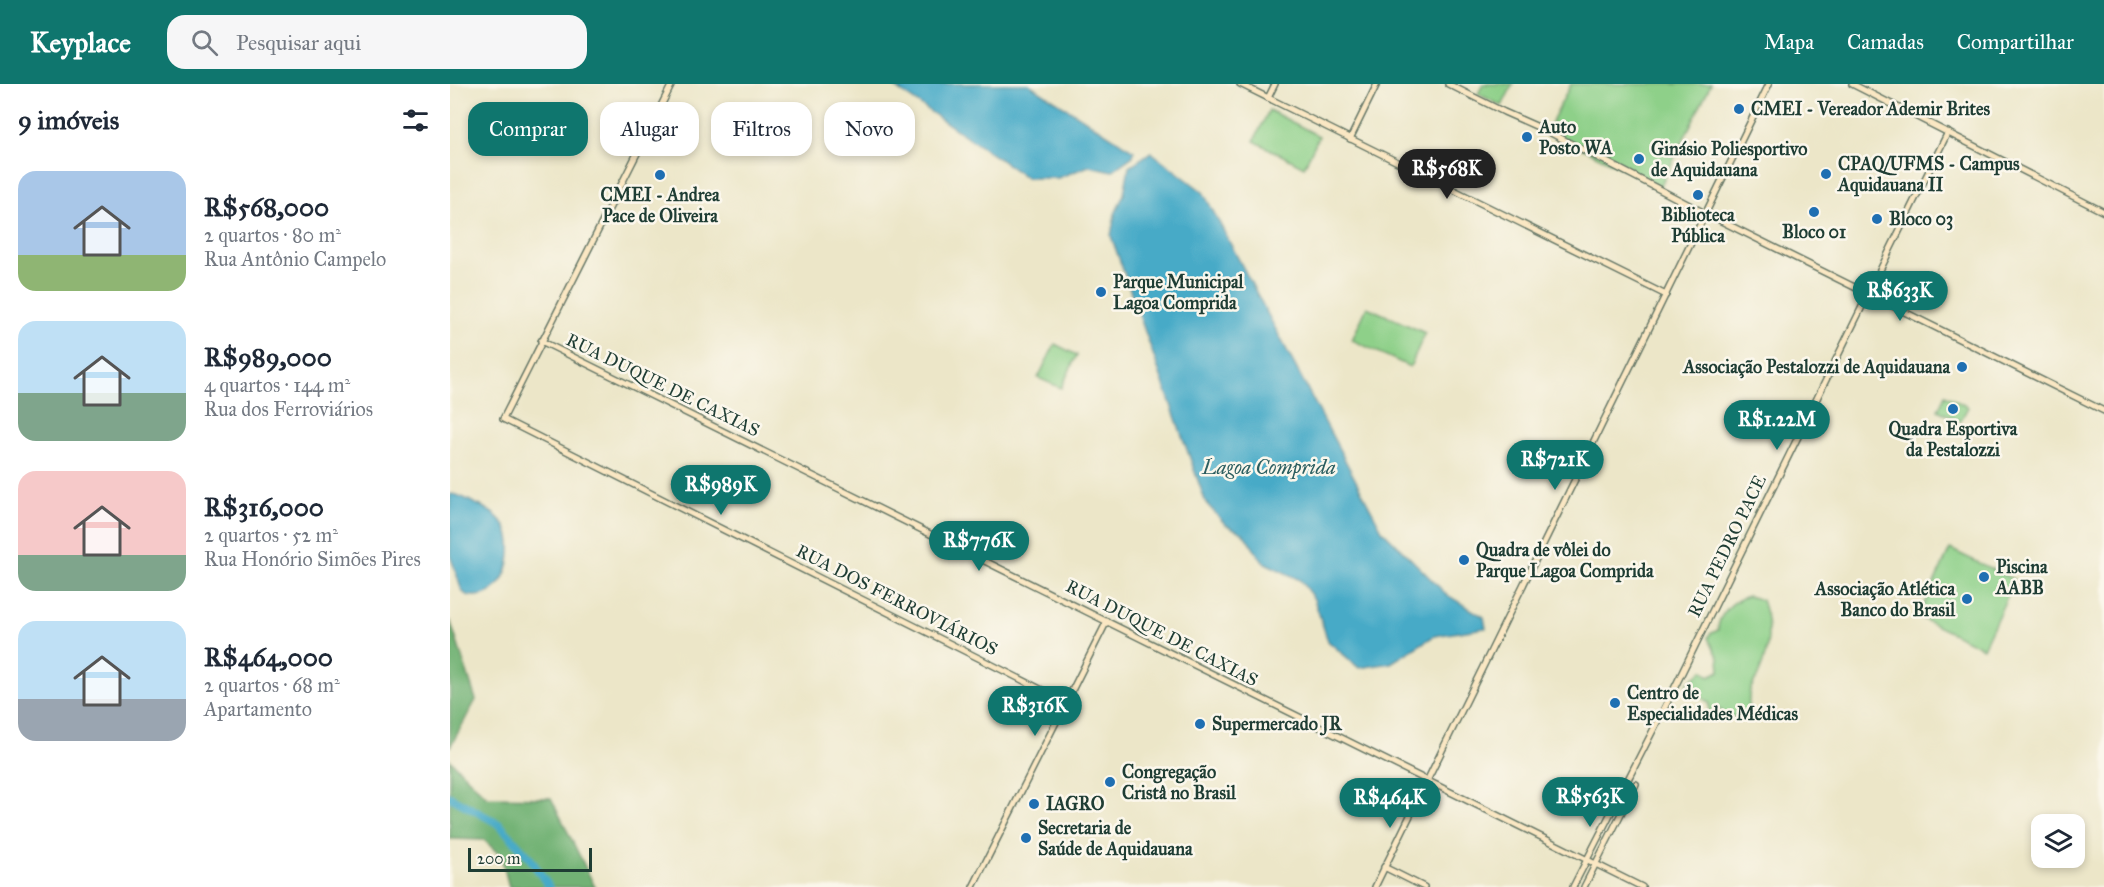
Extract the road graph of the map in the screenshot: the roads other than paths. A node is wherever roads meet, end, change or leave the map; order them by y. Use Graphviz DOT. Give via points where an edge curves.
graph roads {
  1 [pos="672,84"];
  2 [pos="1239,84"];
  3 [pos="1275,84"];
  4 [pos="1377,84"];
  5 [pos="1448,84"];
  6 [pos="1769,84"];
  7 [pos="1852,84"];
  8 [pos="1268,98"];
  9 [pos="1948,132"];
  10 [pos="1350,139"];
  11 [pos="2104,212"];
  12 [pos="1706,213"];
  13 [pos="1868,293"];
  14 [pos="1666,295"];
  15 [pos="542,341"];
  16 [pos="2104,411"];
  17 [pos="1107,621"];
  18 [pos="1066,702"];
  19 [pos="1427,780"];
  20 [pos="1636,784"];
  21 [pos="1587,860"];
  22 [pos="1595,865"];
  23 [pos="1384,867"];
  24 [pos="973,887"];
  25 [pos="1374,887"];
  26 [pos="1424,887"];
  27 [pos="1573,887"];
  28 [pos="1584,887"];
  29 [pos="1642,887"];
  1 -- 15 [label="main road"];
  2 -- 8 [label="main road"];
  3 -- 8 [label="main road"];
  4 -- 10 [label="main road"];
  5 -- 12 [label="main road" via="1547,130"];
  6 -- 12 [label="main road"];
  7 -- 9 [label="main road"];
  8 -- 10 [label="main road"];
  9 -- 11 [label="main road"];
  9 -- 13 [label="main road, RUA PEDRO PACE"];
  10 -- 14 [label="main road"];
  12 -- 13 [label="main road"];
  12 -- 14 [label="main road"];
  13 -- 16 [label="main road"];
  13 -- 21 [label="main road, RUA PEDRO PACE"];
  14 -- 19 [label="main road"];
  15 -- 17 [label="main road, RUA DUQUE DE CAXIAS"];
  15 -- 18 [label="main road, RUA DOS FERROVIÁRIOS" via="503,419"];
  17 -- 18 [label="main road"];
  17 -- 19 [label="main road, RUA DUQUE DE CAXIAS"];
  18 -- 24 [label="main road"];
  19 -- 21 [label="main road, RUA DUQUE DE CAXIAS"];
  19 -- 23 [label="main road"];
  20 -- 22 [label="main road"];
  21 -- 22 [label="main road, RUA DUQUE DE CAXIAS"];
  21 -- 27 [label="main road, RUA PEDRO PACE"];
  22 -- 28 [label="main road"];
  22 -- 29 [label="main road, RUA DUQUE DE CAXIAS"];
  23 -- 25 [label="main road"];
  23 -- 26 [label="main road"];
}
